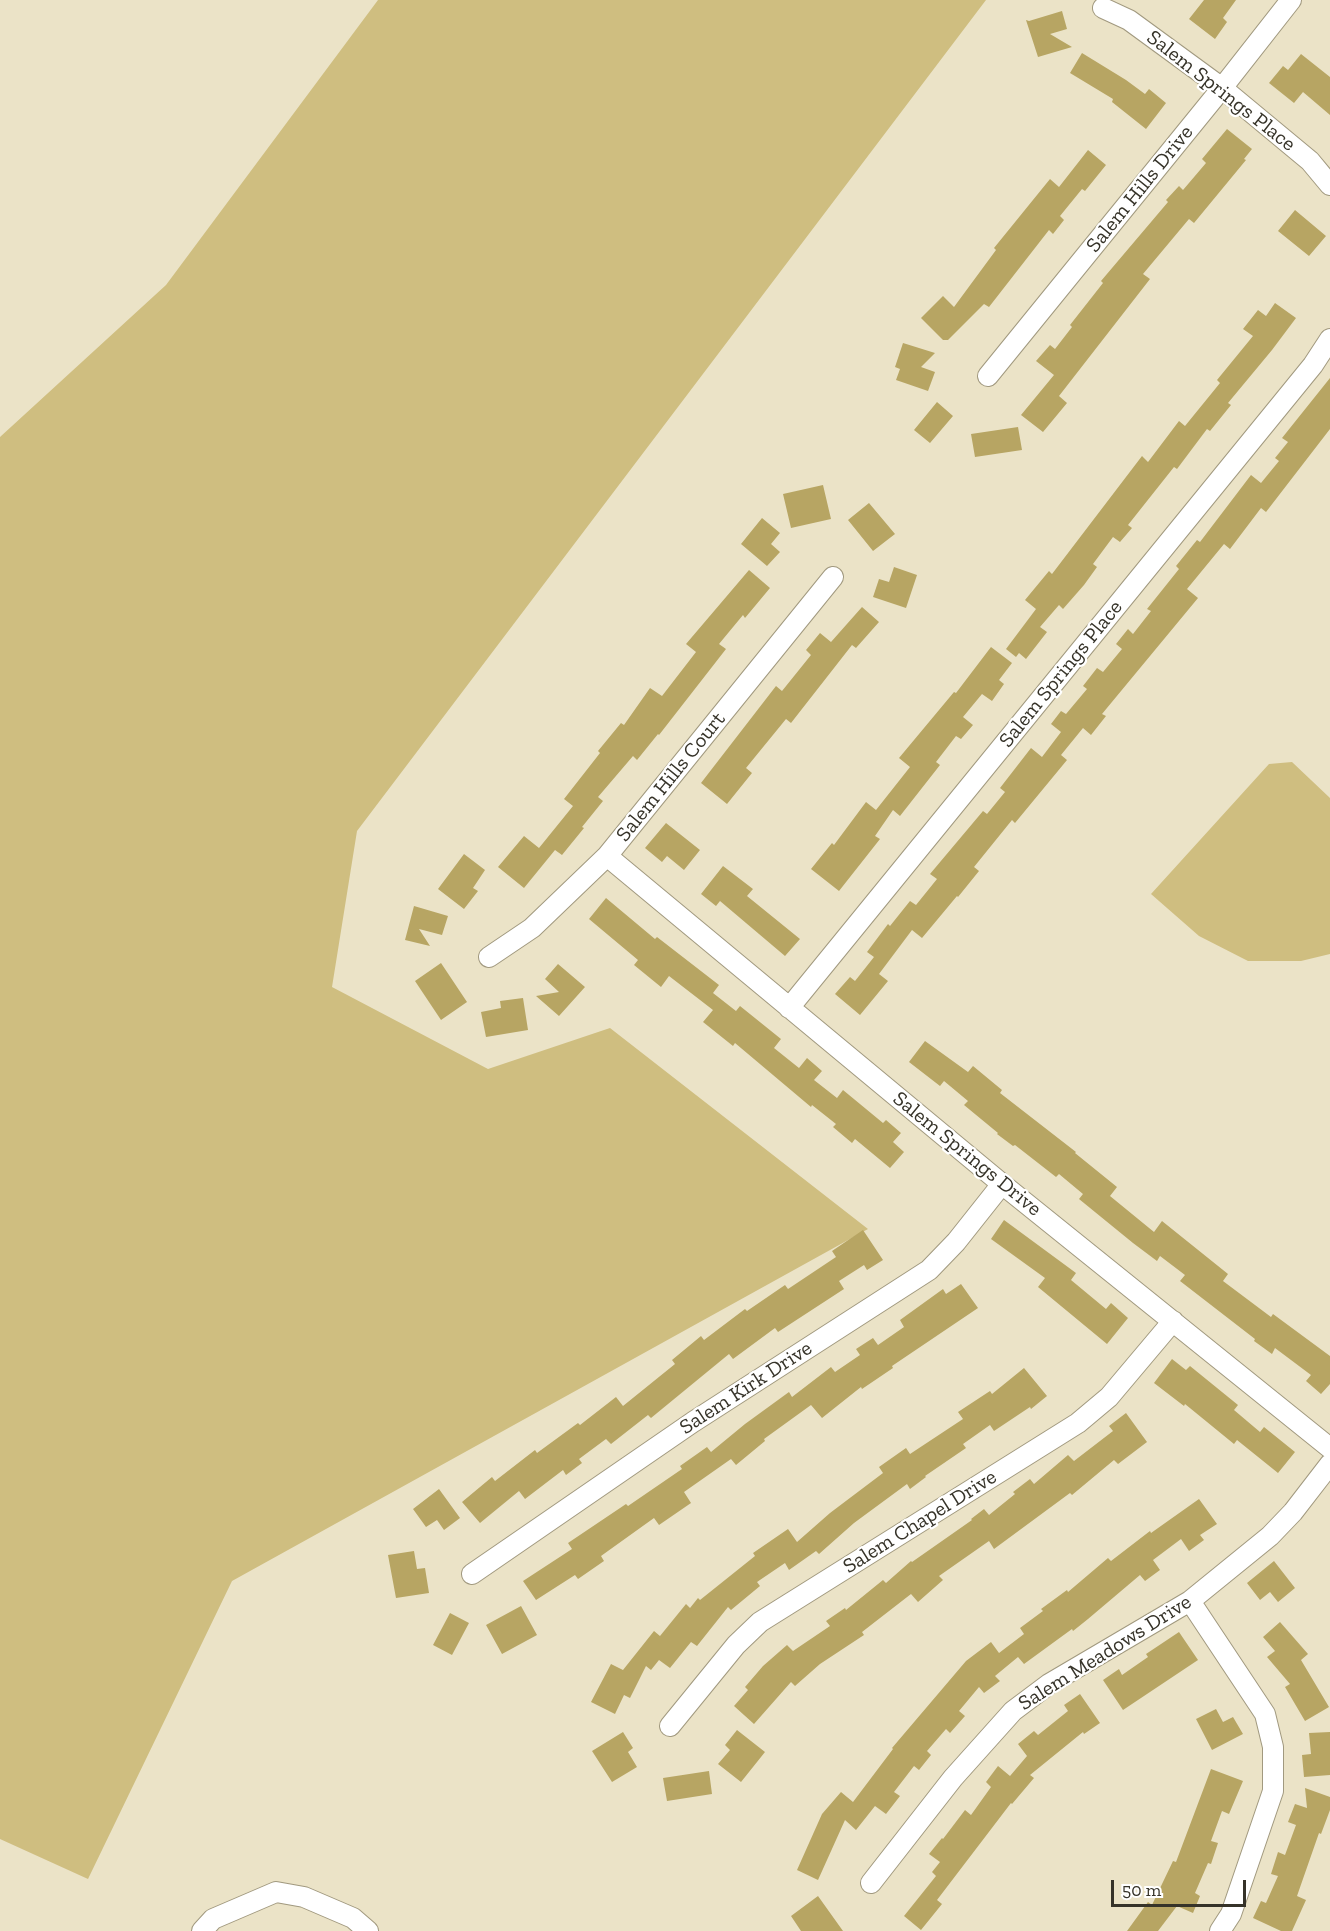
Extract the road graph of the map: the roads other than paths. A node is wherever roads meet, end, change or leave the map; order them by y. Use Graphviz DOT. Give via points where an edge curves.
graph roads {
  1 [pos="1291,0"];
  2 [pos="1103,8"];
  3 [pos="1222,88"];
  4 [pos="1330,185"];
  5 [pos="1330,339"];
  6 [pos="988,376"];
  7 [pos="833,577"];
  8 [pos="607,856"];
  9 [pos="489,957"];
  10 [pos="789,1008"];
  11 [pos="1002,1184"];
  12 [pos="1173,1321"];
  13 [pos="1330,1448"];
  14 [pos="1330,1464"];
  15 [pos="472,1574"];
  16 [pos="1190,1601"];
  17 [pos="670,1726"];
  18 [pos="871,1883"];
  19 [pos="202,1931"];
  20 [pos="368,1931"];
  21 [pos="1220,1931"];
  1 -- 3 [label="street, Salem Hills Drive"];
  2 -- 3 [label="street, Salem Springs Place" via="1129,20"];
  3 -- 4 [label="street, Salem Springs Place" via="1310,161"];
  3 -- 6 [label="street, Salem Hills Drive"];
  5 -- 10 [label="street, Salem Springs Place"];
  7 -- 8 [label="street, Salem Hills Court"];
  8 -- 9 [label="street, Salem Hills Court" via="532,928"];
  8 -- 10 [label="street, Salem Springs Drive"];
  10 -- 11 [label="street, Salem Springs Drive"];
  11 -- 12 [label="street, Salem Springs Drive"];
  11 -- 15 [label="street, Salem Kirk Drive" via="929,1270 693,1422"];
  12 -- 13 [label="street, Salem Springs Drive"];
  12 -- 17 [label="street, Salem Chapel Drive" via="1109,1397 1078,1423 760,1622 736,1645"];
  14 -- 16 [label="street, Salem Meadows Drive" via="1270,1536"];
  16 -- 18 [label="street, Salem Meadows Drive" via="1049,1684 1013,1711 953,1778"];
  16 -- 21 [label="street" via="1265,1714 1274,1747 1273,1791 1231,1914"];
  19 -- 20 [label="street" via="213,1919 276,1892 324,1905 353,1918"];
}
